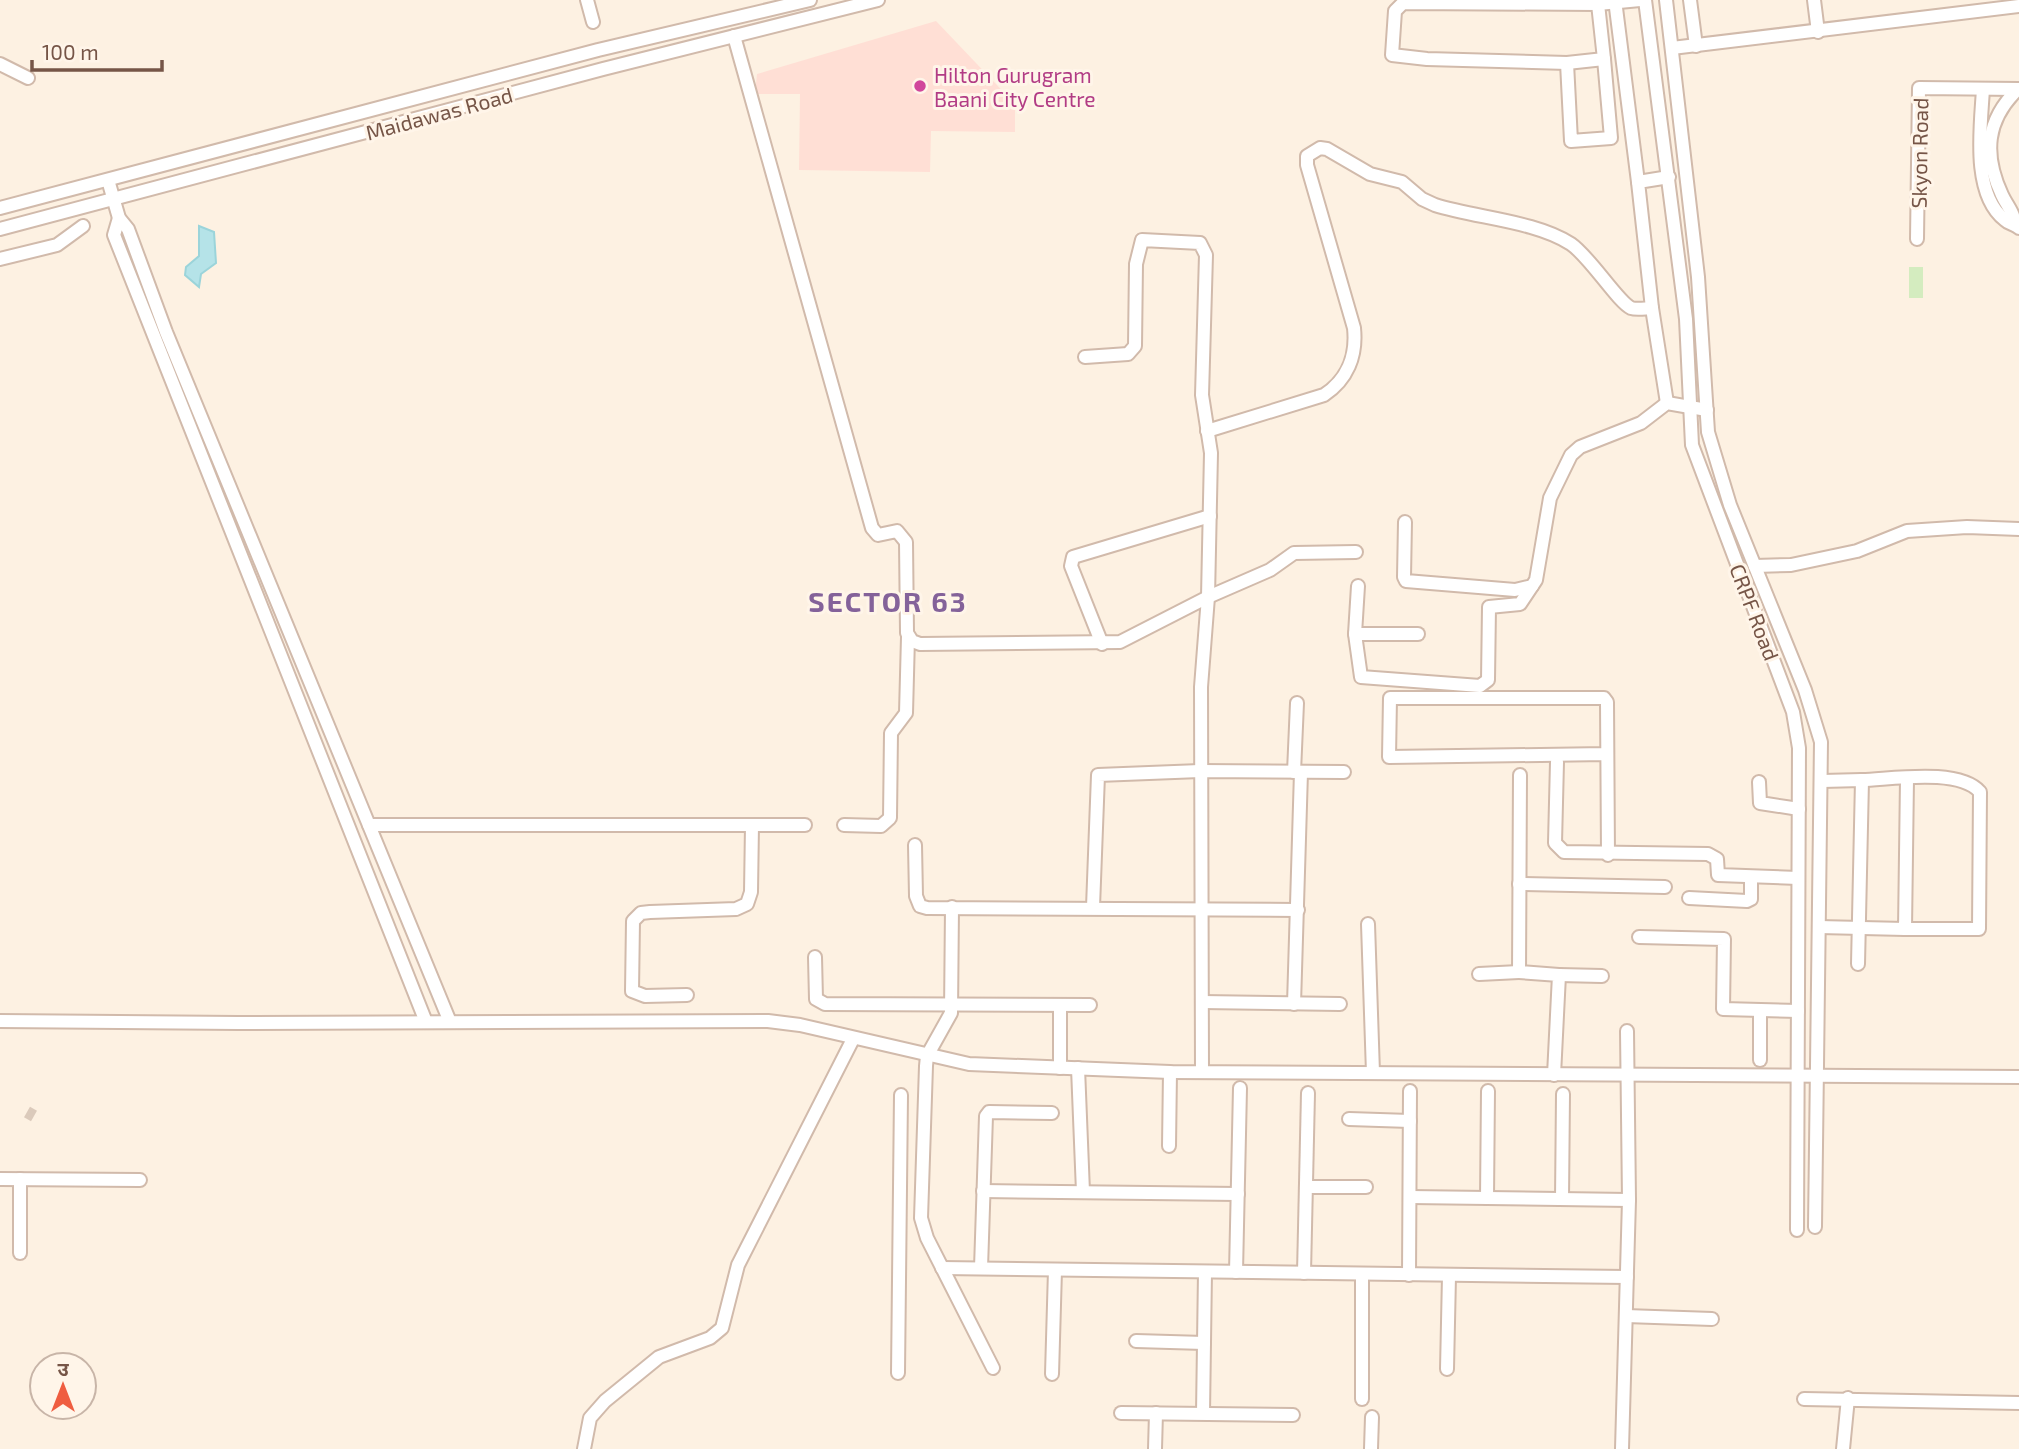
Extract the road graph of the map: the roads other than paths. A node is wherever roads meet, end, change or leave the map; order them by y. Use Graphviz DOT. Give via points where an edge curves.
graph roads {
  1 [pos="587,0"];
  2 [pos="799,0"];
  3 [pos="810,0"];
  4 [pos="878,0"];
  5 [pos="1640,0"];
  6 [pos="1645,0"];
  7 [pos="1666,0"];
  8 [pos="1690,0"];
  9 [pos="1814,0"];
  10 [pos="1465,1"];
  11 [pos="1615,1"];
  12 [pos="1598,4"];
  13 [pos="2019,6"];
  14 [pos="593,22"];
  15 [pos="1818,32"];
  16 [pos="734,36"];
  17 [pos="1696,46"];
  18 [pos="1672,50"];
  19 [pos="1652,53"];
  20 [pos="1604,59"];
  21 [pos="1567,62"];
  22 [pos="0,64"];
  23 [pos="28,78"];
  24 [pos="1983,89"];
  25 [pos="2018,89"];
  26 [pos="1633,137"];
  27 [pos="1612,138"];
  28 [pos="1669,177"];
  29 [pos="108,180"];
  30 [pos="1638,182"];
  31 [pos="114,200"];
  32 [pos="0,208"];
  33 [pos="118,218"];
  34 [pos="2018,225"];
  35 [pos="83,226"];
  36 [pos="0,229"];
  37 [pos="1917,239"];
  38 [pos="0,259"];
  39 [pos="1652,308"];
  40 [pos="1085,357"];
  41 [pos="1667,403"];
  42 [pos="1688,404"];
  43 [pos="1707,410"];
  44 [pos="1207,430"];
  45 [pos="1210,516"];
  46 [pos="1405,522"];
  47 [pos="2019,529"];
  48 [pos="1356,552"];
  49 [pos="1755,566"];
  50 [pos="1358,586"];
  51 [pos="1532,586"];
  52 [pos="1208,597"];
  53 [pos="1356,634"];
  54 [pos="1418,634"];
  55 [pos="908,637"];
  56 [pos="1102,644"];
  57 [pos="1297,703"];
  58 [pos="1606,754"];
  59 [pos="1557,762"];
  60 [pos="1200,771"];
  61 [pos="1297,772"];
  62 [pos="1344,772"];
  63 [pos="1520,775"];
  64 [pos="1907,779"];
  65 [pos="1862,780"];
  66 [pos="1822,781"];
  67 [pos="1759,782"];
  68 [pos="1800,810"];
  69 [pos="369,825"];
  70 [pos="752,825"];
  71 [pos="805,825"];
  72 [pos="844,825"];
  73 [pos="915,845"];
  74 [pos="1608,855"];
  75 [pos="1751,878"];
  76 [pos="1798,878"];
  77 [pos="1519,884"];
  78 [pos="1665,887"];
  79 [pos="1689,898"];
  80 [pos="952,907"];
  81 [pos="1093,907"];
  82 [pos="1298,910"];
  83 [pos="1201,911"];
  84 [pos="1368,924"];
  85 [pos="1819,927"];
  86 [pos="1858,927"];
  87 [pos="1905,929"];
  88 [pos="1639,937"];
  89 [pos="815,957"];
  90 [pos="1858,964"];
  91 [pos="1519,972"];
  92 [pos="1479,974"];
  93 [pos="1559,975"];
  94 [pos="1602,976"];
  95 [pos="687,995"];
  96 [pos="1202,1002"];
  97 [pos="1294,1004"];
  98 [pos="1340,1004"];
  99 [pos="1090,1005"];
  100 [pos="952,1006"];
  101 [pos="1060,1006"];
  102 [pos="1798,1011"];
  103 [pos="1760,1012"];
  104 [pos="0,1021"];
  105 [pos="426,1022"];
  106 [pos="450,1022"];
  107 [pos="1627,1031"];
  108 [pos="853,1039"];
  109 [pos="927,1056"];
  110 [pos="1760,1059"];
  111 [pos="1060,1068"];
  112 [pos="1078,1068"];
  113 [pos="1170,1072"];
  114 [pos="1202,1073"];
  115 [pos="1373,1073"];
  116 [pos="1630,1074"];
  117 [pos="1553,1075"];
  118 [pos="1798,1076"];
  119 [pos="1817,1076"];
  120 [pos="2019,1077"];
  121 [pos="1240,1088"];
  122 [pos="1410,1091"];
  123 [pos="1488,1091"];
  124 [pos="1308,1093"];
  125 [pos="1563,1094"];
  126 [pos="901,1095"];
  127 [pos="1052,1113"];
  128 [pos="1349,1119"];
  129 [pos="1410,1121"];
  130 [pos="923,1139"];
  131 [pos="900,1140"];
  132 [pos="1169,1146"];
  133 [pos="0,1179"];
  134 [pos="20,1179"];
  135 [pos="140,1180"];
  136 [pos="1306,1187"];
  137 [pos="1366,1187"];
  138 [pos="983,1191"];
  139 [pos="1083,1192"];
  140 [pos="1238,1194"];
  141 [pos="1410,1197"];
  142 [pos="1487,1198"];
  143 [pos="1562,1199"];
  144 [pos="1629,1200"];
  145 [pos="1815,1227"];
  146 [pos="1797,1230"];
  147 [pos="20,1253"];
  148 [pos="942,1268"];
  149 [pos="981,1268"];
  150 [pos="1055,1270"];
  151 [pos="1205,1272"];
  152 [pos="1237,1272"];
  153 [pos="1304,1273"];
  154 [pos="1362,1274"];
  155 [pos="1409,1275"];
  156 [pos="1449,1276"];
  157 [pos="1627,1277"];
  158 [pos="1626,1316"];
  159 [pos="1712,1319"];
  160 [pos="1136,1341"];
  161 [pos="1204,1343"];
  162 [pos="993,1368"];
  163 [pos="1447,1369"];
  164 [pos="898,1373"];
  165 [pos="1052,1374"];
  166 [pos="1848,1398"];
  167 [pos="1362,1399"];
  168 [pos="1804,1399"];
  169 [pos="2019,1403"];
  170 [pos="1121,1413"];
  171 [pos="1156,1413"];
  172 [pos="1203,1413"];
  173 [pos="1293,1415"];
  174 [pos="1372,1417"];
  175 [pos="584,1449"];
  176 [pos="1155,1449"];
  177 [pos="1371,1449"];
  178 [pos="1622,1449"];
  179 [pos="1843,1449"];
  1 -- 14 [label="street"];
  2 -- 3 [label="street, Maidawas Road"];
  2 -- 29 [label="street, Maidawas Road"];
  4 -- 16 [label="street, Maidawas Road"];
  5 -- 11 [label="street"];
  6 -- 19 [label="street, CRPF Road"];
  7 -- 18 [label="street"];
  8 -- 17 [label="street"];
  9 -- 15 [label="street"];
  10 -- 12 [label="street"];
  10 -- 21 [label="street" via="1399,4 1392,55"];
  11 -- 12 [label="street"];
  11 -- 26 [label="street"];
  12 -- 20 [label="street"];
  13 -- 15 [label="street"];
  15 -- 17 [label="street"];
  16 -- 31 [label="street, Maidawas Road"];
  16 -- 55 [label="street" via="872,528 878,535 897,531 906,542"];
  17 -- 18 [label="street"];
  18 -- 19 [label="street"];
  18 -- 43 [label="street" via="1695,250"];
  19 -- 28 [label="street, CRPF Road"];
  20 -- 21 [label="street"];
  20 -- 27 [label="street"];
  21 -- 27 [label="street" via="1571,141"];
  22 -- 23 [label="street"];
  24 -- 25 [label="street, Skyon Road"];
  24 -- 34 [label="street, Skyon Road" via="1980,150 1984,184 2005,220"];
  24 -- 37 [label="street, Skyon Road" via="1919,89"];
  25 -- 34 [label="street, Skyon Road" via="1995,116 1991,136 1993,169"];
  26 -- 27 [label="street"];
  26 -- 30 [label="street"];
  28 -- 30 [label="street"];
  28 -- 42 [label="street, CRPF Road" via="1686,318"];
  29 -- 31 [label="street"];
  29 -- 32 [label="street, Maidawas Road"];
  30 -- 39 [label="street"];
  31 -- 33 [label="street"];
  31 -- 36 [label="street, Maidawas Road"];
  33 -- 69 [label="street" via="128,229 171,345"];
  33 -- 105 [label="street" via="114,235"];
  35 -- 38 [label="street" via="57,244"];
  39 -- 41 [label="street"];
  39 -- 44 [label="street" via="1631,308 1580,251 1564,240 1435,205 1402,182 1370,174 1320,148 1310,153 1307,165 1354,328 1355,351 1345,375 1324,395"];
  40 -- 44 [label="street" via="1128,355 1135,346 1136,264 1142,240 1200,243 1206,255 1202,395"];
  41 -- 42 [label="street"];
  41 -- 51 [label="street" via="1642,423 1580,447 1571,455 1550,498"];
  42 -- 43 [label="street"];
  42 -- 68 [label="street, CRPF Road" via="1698,465 1793,712"];
  43 -- 49 [label="street" via="1715,463"];
  44 -- 45 [label="street"];
  45 -- 52 [label="street"];
  45 -- 56 [label="street" via="1073,557 1071,566"];
  46 -- 51 [label="street" via="1406,581 1515,590"];
  47 -- 49 [label="street" via="1907,531 1857,551 1791,565"];
  48 -- 52 [label="street" via="1294,553 1270,570"];
  49 -- 66 [label="street" via="1815,721 1821,742"];
  50 -- 53 [label="street"];
  51 -- 53 [label="street" via="1520,604 1489,607 1488,680 1480,686 1366,680 1359,673"];
  52 -- 56 [label="street" via="1129,639"];
  52 -- 60 [label="street"];
  53 -- 54 [label="street"];
  55 -- 56 [label="street" via="920,644"];
  55 -- 72 [label="street" via="906,713 891,733 890,818 881,826"];
  57 -- 61 [label="street"];
  58 -- 58 [label="street" via="1608,702 1600,696 1390,698 1389,757"];
  58 -- 74 [label="street"];
  59 -- 74 [label="street" via="1555,843 1571,854"];
  60 -- 61 [label="street"];
  60 -- 81 [label="street" via="1098,775"];
  60 -- 83 [label="street"];
  61 -- 62 [label="street"];
  61 -- 82 [label="street"];
  63 -- 77 [label="street"];
  64 -- 65 [label="street"];
  64 -- 87 [label="street"];
  64 -- 87 [label="street" via="1964,780 1980,792 1981,813 1979,929"];
  65 -- 66 [label="street"];
  65 -- 86 [label="street"];
  66 -- 85 [label="street"];
  67 -- 68 [label="street" via="1760,803"];
  68 -- 76 [label="street, CRPF Road"];
  69 -- 70 [label="street"];
  69 -- 106 [label="street"];
  70 -- 71 [label="street"];
  70 -- 95 [label="street" via="747,904 726,910 641,913 633,921 632,991 645,996"];
  73 -- 80 [label="street" via="917,902 927,908"];
  74 -- 75 [label="street" via="1708,854 1717,859 1718,875"];
  75 -- 76 [label="street"];
  75 -- 79 [label="street" via="1751,899 1747,901"];
  76 -- 102 [label="street, CRPF Road"];
  77 -- 78 [label="street"];
  77 -- 91 [label="street"];
  80 -- 81 [label="street"];
  80 -- 100 [label="street"];
  81 -- 83 [label="street"];
  82 -- 83 [label="street"];
  82 -- 97 [label="street"];
  83 -- 96 [label="street"];
  84 -- 115 [label="street"];
  85 -- 86 [label="street"];
  85 -- 119 [label="street"];
  86 -- 87 [label="street"];
  86 -- 90 [label="street"];
  88 -- 103 [label="street" via="1724,939 1723,1009"];
  89 -- 100 [label="street" via="819,1003"];
  91 -- 92 [label="street"];
  91 -- 93 [label="street"];
  93 -- 94 [label="street"];
  93 -- 117 [label="street"];
  96 -- 97 [label="street"];
  96 -- 114 [label="street"];
  97 -- 98 [label="street"];
  99 -- 101 [label="street"];
  100 -- 101 [label="street"];
  100 -- 109 [label="street" via="950,1019"];
  101 -- 111 [label="street"];
  102 -- 103 [label="street"];
  102 -- 118 [label="street, CRPF Road"];
  103 -- 110 [label="street"];
  104 -- 105 [label="street"];
  105 -- 106 [label="street"];
  106 -- 108 [label="street" via="768,1021"];
  107 -- 116 [label="street"];
  108 -- 109 [label="street"];
  108 -- 175 [label="street" via="738,1265 722,1328 714,1336 659,1357 606,1401 590,1418"];
  109 -- 111 [label="street" via="969,1064"];
  109 -- 130 [label="street"];
  111 -- 112 [label="street"];
  112 -- 113 [label="street"];
  112 -- 139 [label="street"];
  113 -- 114 [label="street"];
  113 -- 132 [label="street"];
  114 -- 115 [label="street"];
  115 -- 117 [label="street"];
  116 -- 117 [label="street"];
  116 -- 118 [label="street"];
  116 -- 144 [label="street"];
  118 -- 119 [label="street"];
  118 -- 146 [label="street, CRPF Road"];
  119 -- 120 [label="street"];
  119 -- 145 [label="street"];
  121 -- 140 [label="street"];
  122 -- 129 [label="street"];
  123 -- 142 [label="street"];
  124 -- 136 [label="street"];
  125 -- 143 [label="street"];
  126 -- 131 [label="street"];
  127 -- 138 [label="street" via="989,1112"];
  128 -- 129 [label="street"];
  129 -- 141 [label="street"];
  130 -- 131 [label="street"];
  130 -- 148 [label="street" via="923,1229"];
  131 -- 164 [label="street"];
  133 -- 134 [label="street"];
  134 -- 135 [label="street"];
  134 -- 147 [label="street"];
  136 -- 137 [label="street"];
  136 -- 153 [label="street"];
  138 -- 139 [label="street"];
  138 -- 149 [label="street"];
  139 -- 140 [label="street"];
  140 -- 152 [label="street"];
  141 -- 142 [label="street"];
  141 -- 155 [label="street"];
  142 -- 143 [label="street"];
  143 -- 144 [label="street"];
  144 -- 157 [label="street"];
  148 -- 149 [label="street"];
  148 -- 162 [label="street"];
  149 -- 150 [label="street"];
  150 -- 151 [label="street"];
  150 -- 165 [label="street"];
  151 -- 152 [label="street"];
  151 -- 161 [label="street"];
  152 -- 153 [label="street"];
  153 -- 154 [label="street"];
  154 -- 155 [label="street"];
  154 -- 167 [label="street"];
  155 -- 156 [label="street"];
  156 -- 157 [label="street"];
  156 -- 163 [label="street"];
  157 -- 158 [label="street"];
  158 -- 159 [label="street"];
  158 -- 178 [label="street"];
  160 -- 161 [label="street"];
  161 -- 172 [label="street"];
  166 -- 168 [label="street"];
  166 -- 169 [label="street"];
  166 -- 179 [label="street"];
  170 -- 171 [label="street"];
  171 -- 172 [label="street"];
  171 -- 176 [label="street"];
  172 -- 173 [label="street"];
  174 -- 177 [label="street"];
}
